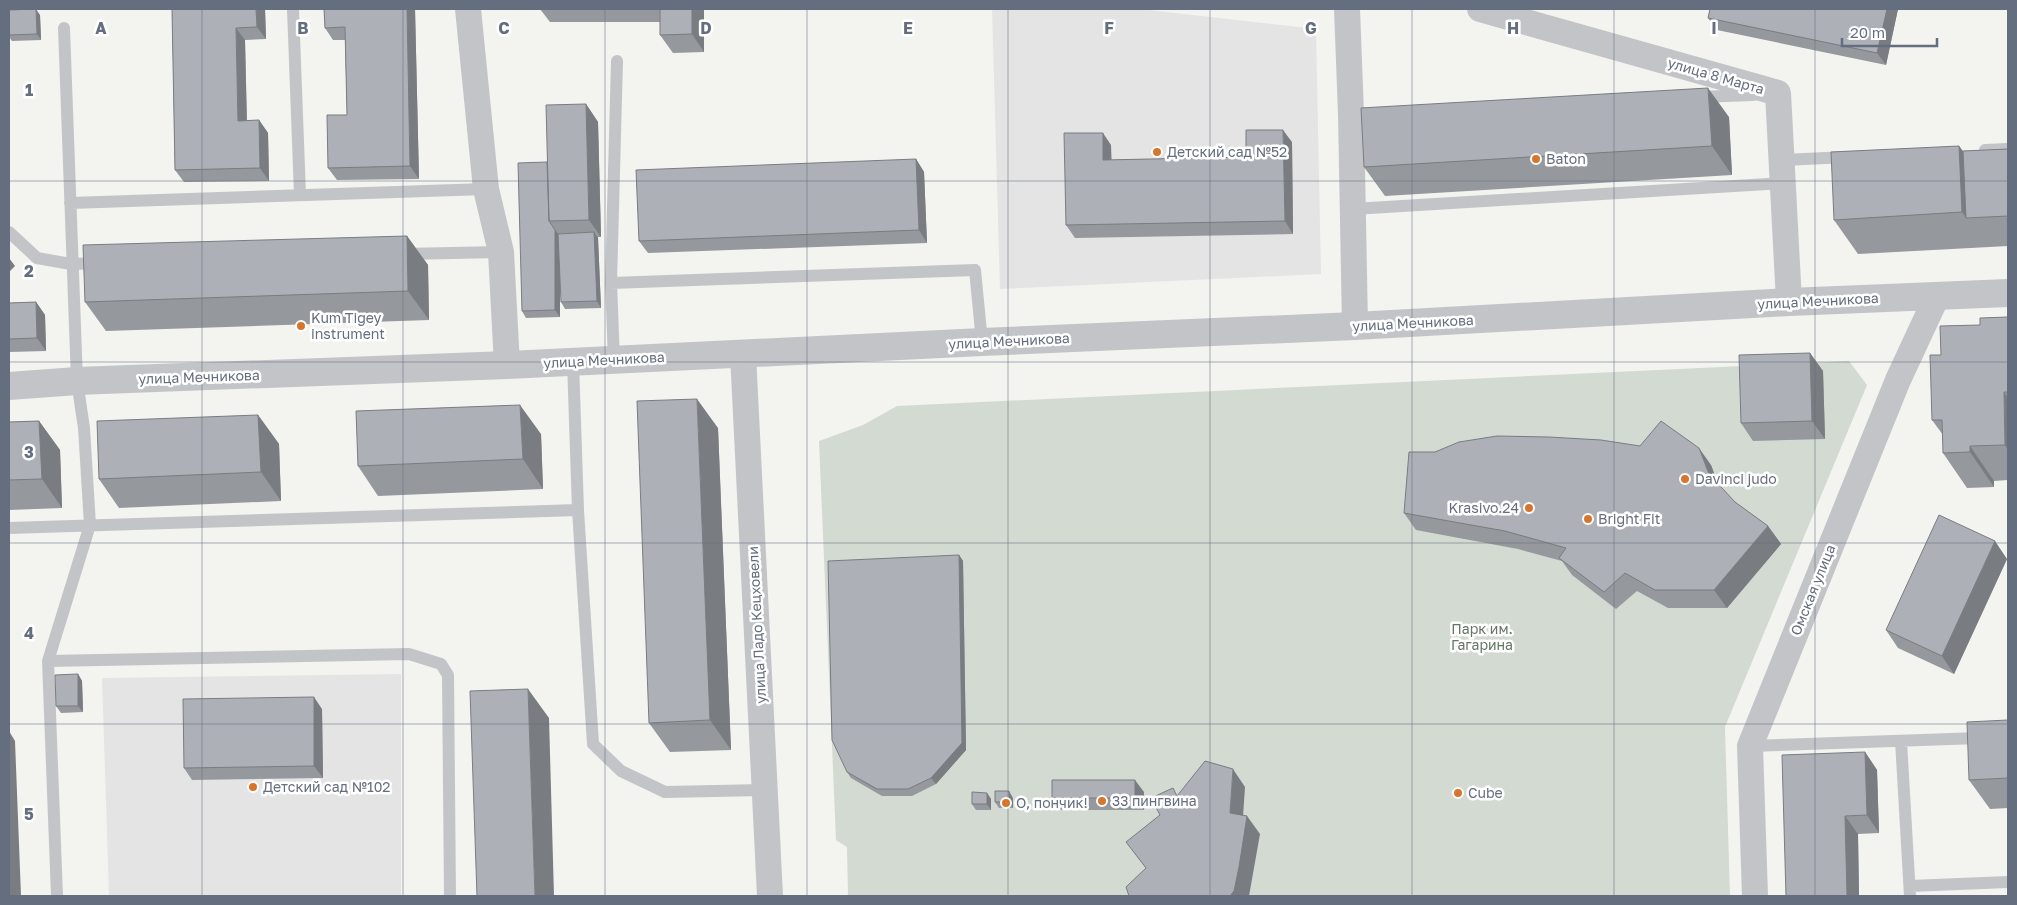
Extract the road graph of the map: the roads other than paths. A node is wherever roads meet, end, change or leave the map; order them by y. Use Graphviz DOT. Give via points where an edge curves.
graph roads {
  1 [pos="292,9"];
  2 [pos="468,9"];
  3 [pos="1347,9"];
  4 [pos="1480,9"];
  5 [pos="64,28"];
  6 [pos="617,61"];
  7 [pos="1778,93"];
  8 [pos="1689,98"];
  9 [pos="2008,149"];
  10 [pos="1968,151"];
  11 [pos="1860,156"];
  12 [pos="1783,172"];
  13 [pos="486,189"];
  14 [pos="300,195"];
  15 [pos="70,204"];
  16 [pos="1353,209"];
  17 [pos="9,232"];
  18 [pos="501,252"];
  19 [pos="392,254"];
  20 [pos="110,262"];
  21 [pos="71,264"];
  22 [pos="611,283"];
  23 [pos="2008,293"];
  24 [pos="1937,296"];
  25 [pos="1789,302"];
  26 [pos="1355,326"];
  27 [pos="982,342"];
  28 [pos="743,354"];
  29 [pos="614,360"];
  30 [pos="574,362"];
  31 [pos="507,365"];
  32 [pos="77,381"];
  33 [pos="9,386"];
  34 [pos="578,510"];
  35 [pos="90,525"];
  36 [pos="9,528"];
  37 [pos="48,661"];
  38 [pos="2008,737"];
  39 [pos="1901,741"];
  40 [pos="1750,746"];
  41 [pos="766,790"];
  42 [pos="2008,882"];
  43 [pos="1910,891"];
  44 [pos="57,896"];
  45 [pos="450,896"];
  46 [pos="770,896"];
  47 [pos="1755,896"];
  1 -- 14 [label="lane"];
  2 -- 13 [label="street"];
  3 -- 16 [label="street" via="1356,113"];
  4 -- 7 [label="street, улица 8 Марта"];
  5 -- 15 [label="lane"];
  6 -- 22 [label="lane"];
  7 -- 8 [label="lane"];
  7 -- 12 [label="street, улица 8 Марта"];
  9 -- 10 [label="lane"];
  11 -- 12 [label="lane"];
  12 -- 16 [label="lane"];
  12 -- 25 [label="street, улица 8 Марта"];
  13 -- 14 [label="lane"];
  13 -- 18 [label="street"];
  14 -- 15 [label="lane"];
  15 -- 21 [label="lane"];
  16 -- 26 [label="street"];
  17 -- 21 [label="lane" via="36,258"];
  18 -- 19 [label="lane"];
  18 -- 31 [label="street"];
  20 -- 21 [label="lane"];
  21 -- 32 [label="lane"];
  22 -- 27 [label="lane" via="975,270"];
  22 -- 29 [label="lane"];
  23 -- 24 [label="street, улица Мечникова"];
  24 -- 25 [label="street, улица Мечникова"];
  24 -- 40 [label="street, Омская улица" via="1898,380"];
  25 -- 26 [label="street, улица Мечникова"];
  26 -- 27 [label="street, улица Мечникова"];
  27 -- 28 [label="street, улица Мечникова"];
  28 -- 29 [label="street, улица Мечникова"];
  28 -- 41 [label="street, улица Ладо Кецховели"];
  29 -- 30 [label="street, улица Мечникова"];
  30 -- 31 [label="street, улица Мечникова"];
  30 -- 34 [label="lane"];
  31 -- 32 [label="street, улица Мечникова"];
  32 -- 33 [label="street, улица Мечникова"];
  32 -- 35 [label="lane" via="84,428"];
  34 -- 35 [label="lane"];
  34 -- 41 [label="lane" via="593,744 621,771 665,792"];
  35 -- 36 [label="lane"];
  35 -- 37 [label="lane"];
  37 -- 44 [label="lane"];
  37 -- 45 [label="lane" via="409,654 441,664 448,676"];
  38 -- 39 [label="lane"];
  39 -- 40 [label="lane"];
  39 -- 43 [label="lane"];
  40 -- 47 [label="street, Омская улица"];
  41 -- 46 [label="street, улица Ладо Кецховели"];
  42 -- 43 [label="lane"];
}
